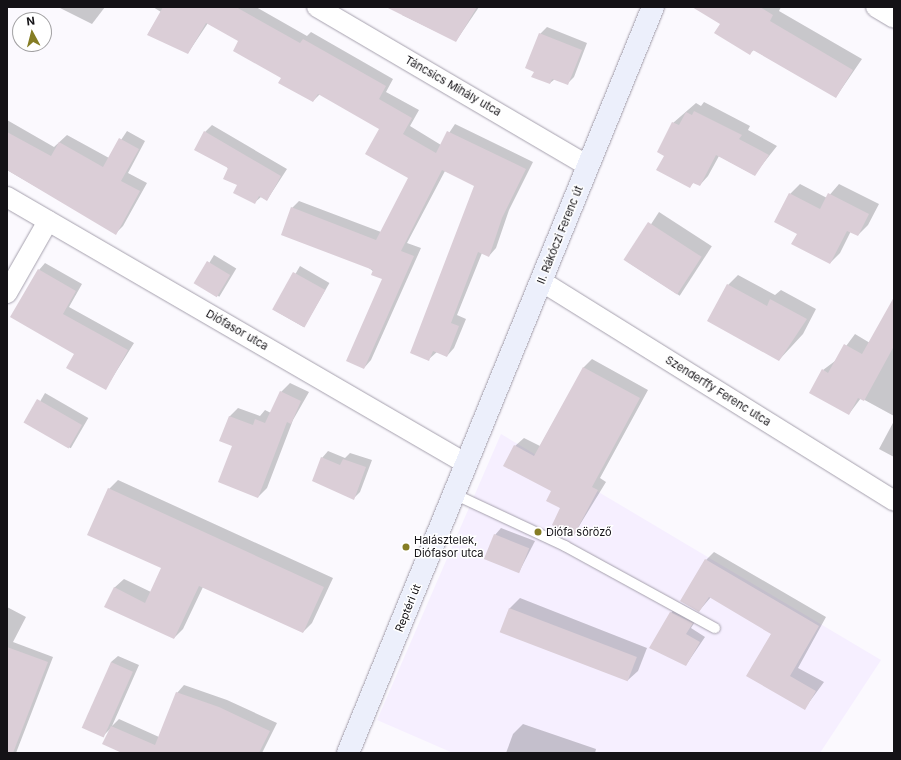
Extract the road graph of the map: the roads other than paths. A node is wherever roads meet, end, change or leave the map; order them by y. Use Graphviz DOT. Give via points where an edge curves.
graph roads {
  1 [pos="317,7"];
  2 [pos="653,7"];
  3 [pos="876,7"];
  4 [pos="894,18"];
  5 [pos="588,166"];
  6 [pos="7,197"];
  7 [pos="48,221"];
  8 [pos="541,281"];
  9 [pos="7,293"];
  10 [pos="467,464"];
  11 [pos="454,494"];
  12 [pos="894,501"];
  13 [pos="715,628"];
  14 [pos="348,753"];
  1 -- 5 [label="street, Táncsics Mihály utca"];
  2 -- 5 [label="main road, II. Rákóczi Ferenc út"];
  3 -- 4 [label="street"];
  5 -- 8 [label="main road, II. Rákóczi Ferenc út"];
  6 -- 7 [label="street, Diófasor utca"];
  7 -- 9 [label="street"];
  7 -- 10 [label="street, Diófasor utca"];
  8 -- 10 [label="main road, II. Rákóczi Ferenc út"];
  8 -- 12 [label="street, Szenderffy Ferenc utca"];
  10 -- 11 [label="main road, Reptéri út"];
  11 -- 13 [label="lane" via="565,546"];
  11 -- 14 [label="main road, Reptéri út"];
}
